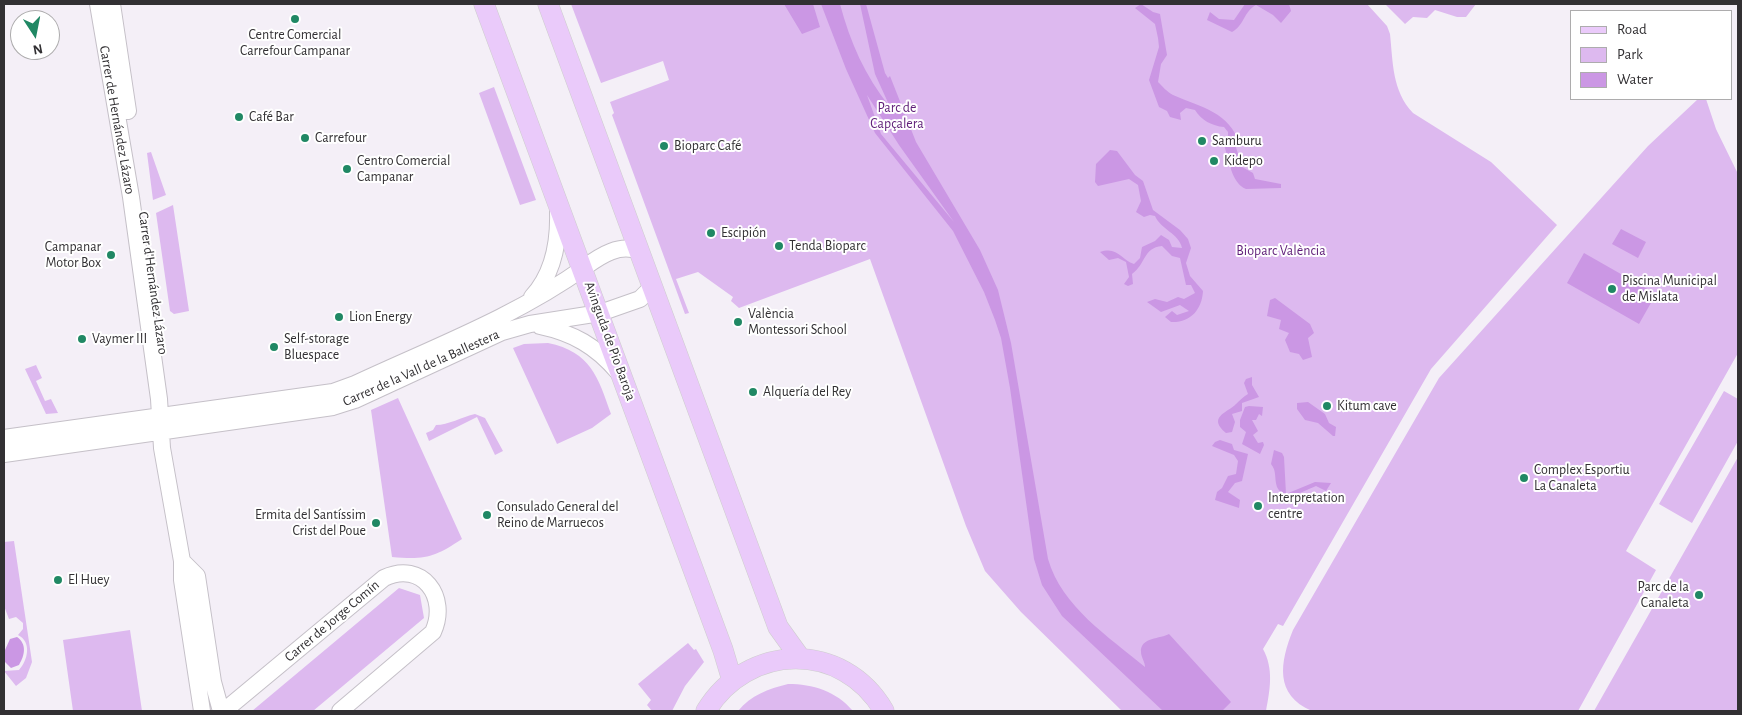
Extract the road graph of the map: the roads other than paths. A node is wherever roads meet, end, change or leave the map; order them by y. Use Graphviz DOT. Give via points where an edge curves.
graph roads {
  1 [pos="112,4"];
  2 [pos="484,4"];
  3 [pos="548,4"];
  4 [pos="99,11"];
  5 [pos="116,31"];
  6 [pos="558,204"];
  7 [pos="640,252"];
  8 [pos="583,269"];
  9 [pos="653,286"];
  10 [pos="523,306"];
  11 [pos="600,313"];
  12 [pos="530,324"];
  13 [pos="625,383"];
  14 [pos="160,424"];
  15 [pos="4,438"];
  16 [pos="4,454"];
  17 [pos="182,561"];
  18 [pos="801,659"];
  19 [pos="732,680"];
  20 [pos="202,711"];
  21 [pos="222,711"];
  22 [pos="340,711"];
  23 [pos="706,711"];
  24 [pos="884,711"];
  1 -- 5 [label="street, Carrer d'Hernández Lázaro"];
  2 -- 6 [label="main road, Avinguda de Pio Baroja"];
  3 -- 7 [label="main road"];
  4 -- 5 [label="street"];
  4 -- 14 [label="street, Carrer de Hernández Lázaro" via="131,197"];
  5 -- 14 [label="street, Carrer d'Hernández Lázaro" via="169,398"];
  6 -- 8 [label="main road, Avinguda de Pio Baroja"];
  6 -- 10 [label="street" via="559,228 553,261 540,287"];
  7 -- 8 [label="street, Carrer de la Vall de la Ballestera" via="621,249"];
  7 -- 9 [label="main road"];
  8 -- 10 [label="street, Carrer de la Vall de la Ballestera"];
  8 -- 11 [label="main road, Avinguda de Pio Baroja"];
  9 -- 11 [label="street, Carrer de la Vall de la Ballestera" via="640,299"];
  9 -- 18 [label="main road" via="779,628"];
  10 -- 14 [label="street, Carrer de la Vall de la Ballestera" via="333,392 187,414"];
  11 -- 12 [label="street, Carrer de la Vall de la Ballestera"];
  11 -- 13 [label="main road, Avinguda de Pio Baroja"];
  12 -- 13 [label="street" via="556,329 581,339 607,360"];
  12 -- 14 [label="street, Carrer de la Vall de la Ballestera" via="502,332 343,404"];
  13 -- 19 [label="main road, Avinguda de Pio Baroja" via="724,650"];
  14 -- 15 [label="street, Carrer de la Vall de la Ballestera"];
  14 -- 16 [label="street, Carrer de la Vall de la Ballestera"];
  14 -- 17 [label="street, Carrer d'Hernández Lázaro"];
  17 -- 20 [label="street, Carrer d'Hernández Lázaro" via="182,580"];
  17 -- 21 [label="street" via="197,576 213,682"];
  18 -- 19 [label="main road" via="761,664"];
  18 -- 24 [label="main road" via="824,663 845,672 870,691"];
  19 -- 23 [label="main road"];
  21 -- 22 [label="street, Carrer de Jorge Comín" via="384,578 401,574 423,580 433,589 439,607 433,632"];
}
